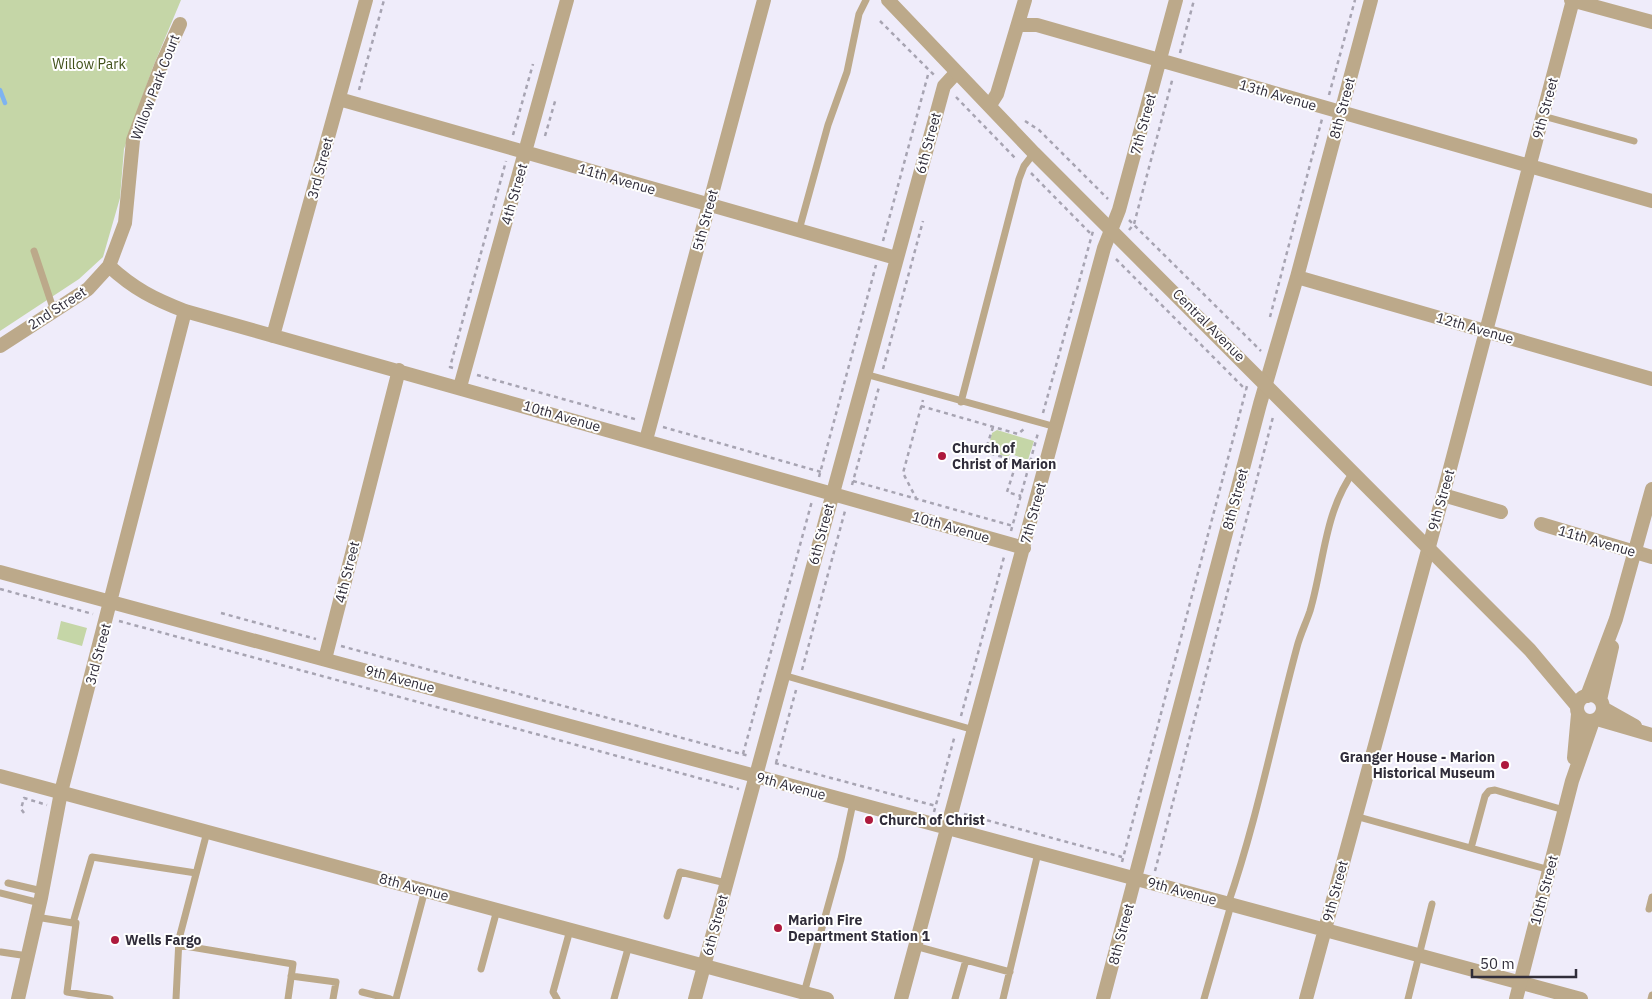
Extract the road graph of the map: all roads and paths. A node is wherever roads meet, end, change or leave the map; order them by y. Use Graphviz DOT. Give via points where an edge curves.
graph roads {
  1 [pos="366,0"];
  2 [pos="384,0"];
  3 [pos="567,0"];
  4 [pos="764,0"];
  5 [pos="866,0"];
  6 [pos="1025,0"];
  7 [pos="1176,0"];
  8 [pos="1194,0"];
  9 [pos="1355,0"];
  10 [pos="1371,0"];
  11 [pos="1573,0"];
  12 [pos="891,1"];
  13 [pos="880,21"];
  14 [pos="1652,22"];
  15 [pos="180,24"];
  16 [pos="1018,25"];
  17 [pos="1179,58"];
  18 [pos="1159,61"];
  19 [pos="533,64"];
  20 [pos="929,71"];
  21 [pos="1175,72"];
  22 [pos="956,73"];
  23 [pos="937,78"];
  24 [pos="339,99"];
  25 [pos="1328,101"];
  26 [pos="355,104"];
  27 [pos="990,105"];
  28 [pos="1341,113"];
  29 [pos="1324,114"];
  30 [pos="1543,116"];
  31 [pos="1024,121"];
  32 [pos="512,139"];
  33 [pos="1634,141"];
  34 [pos="525,153"];
  35 [pos="1034,153"];
  36 [pos="507,157"];
  37 [pos="1529,166"];
  38 [pos="1652,201"];
  39 [pos="1112,202"];
  40 [pos="710,204"];
  41 [pos="1128,219"];
  42 [pos="923,221"];
  43 [pos="1134,224"];
  44 [pos="1095,227"];
  45 [pos="1112,229"];
  46 [pos="799,230"];
  47 [pos="1128,231"];
  48 [pos="882,245"];
  49 [pos="34,251"];
  50 [pos="1112,256"];
  51 [pos="896,258"];
  52 [pos="878,262"];
  53 [pos="109,266"];
  54 [pos="1297,277"];
  55 [pos="54,311"];
  56 [pos="186,311"];
  57 [pos="1268,322"];
  58 [pos="1486,331"];
  59 [pos="273,336"];
  60 [pos="1263,341"];
  61 [pos="0,346"];
  62 [pos="1261,351"];
  63 [pos="1265,355"];
  64 [pos="1258,359"];
  65 [pos="457,369"];
  66 [pos="399,370"];
  67 [pos="473,374"];
  68 [pos="865,374"];
  69 [pos="881,379"];
  70 [pos="1652,379"];
  71 [pos="1248,381"];
  72 [pos="1267,384"];
  73 [pos="460,387"];
  74 [pos="1246,390"];
  75 [pos="925,392"];
  76 [pos="1252,396"];
  77 [pos="961,402"];
  78 [pos="921,406"];
  79 [pos="1273,417"];
  80 [pos="642,422"];
  81 [pos="1038,422"];
  82 [pos="658,426"];
  83 [pos="993,427"];
  84 [pos="1056,427"];
  85 [pos="646,440"];
  86 [pos="1354,471"];
  87 [pos="821,472"];
  88 [pos="829,475"];
  89 [pos="819,479"];
  90 [pos="844,479"];
  91 [pos="853,481"];
  92 [pos="851,489"];
  93 [pos="1652,489"];
  94 [pos="832,494"];
  95 [pos="1443,495"];
  96 [pos="1021,496"];
  97 [pos="813,498"];
  98 [pos="917,500"];
  99 [pos="846,507"];
  100 [pos="1501,512"];
  101 [pos="1541,524"];
  102 [pos="1012,526"];
  103 [pos="1010,534"];
  104 [pos="1428,546"];
  105 [pos="1024,548"];
  106 [pos="1635,552"];
  107 [pos="1005,553"];
  108 [pos="1652,557"];
  109 [pos="0,572"];
  110 [pos="0,589"];
  111 [pos="112,602"];
  112 [pos="220,613"];
  113 [pos="98,615"];
  114 [pos="1616,619"];
  115 [pos="116,620"];
  116 [pos="321,641"];
  117 [pos="337,645"];
  118 [pos="325,659"];
  119 [pos="783,675"];
  120 [pos="799,679"];
  121 [pos="1581,703"];
  122 [pos="1598,712"];
  123 [pos="958,726"];
  124 [pos="974,730"];
  125 [pos="1652,735"];
  126 [pos="743,754"];
  127 [pos="752,756"];
  128 [pos="768,761"];
  129 [pos="741,763"];
  130 [pos="776,763"];
  131 [pos="0,776"];
  132 [pos="756,776"];
  133 [pos="1572,781"];
  134 [pos="743,790"];
  135 [pos="61,792"];
  136 [pos="853,803"];
  137 [pos="48,805"];
  138 [pos="936,806"];
  139 [pos="944,809"];
  140 [pos="1564,810"];
  141 [pos="24,813"];
  142 [pos="960,813"];
  143 [pos="934,815"];
  144 [pos="1355,816"];
  145 [pos="948,828"];
  146 [pos="207,832"];
  147 [pos="1471,848"];
  148 [pos="1038,853"];
  149 [pos="1123,857"];
  150 [pos="1131,860"];
  151 [pos="1121,866"];
  152 [pos="1550,870"];
  153 [pos="196,873"];
  154 [pos="1154,875"];
  155 [pos="1136,879"];
  156 [pos="8,882"];
  157 [pos="726,884"];
  158 [pos="425,890"];
  159 [pos="0,893"];
  160 [pos="41,897"];
  161 [pos="1652,897"];
  162 [pos="1230,904"];
  163 [pos="1432,904"];
  164 [pos="1649,909"];
  165 [pos="497,910"];
  166 [pos="667,916"];
  167 [pos="36,917"];
  168 [pos="76,923"];
  169 [pos="570,930"];
  170 [pos="1325,930"];
  171 [pos="179,945"];
  172 [pos="629,946"];
  173 [pos="915,946"];
  174 [pos="1,952"];
  175 [pos="1420,955"];
  176 [pos="28,956"];
  177 [pos="966,960"];
  178 [pos="704,966"];
  179 [pos="480,969"];
  180 [pos="1010,972"];
  181 [pos="291,976"];
  182 [pos="1520,982"];
  183 [pos="362,992"];
  184 [pos="804,993"];
  185 [pos="18,999"];
  186 [pos="110,999"];
  187 [pos="176,999"];
  188 [pos="288,999"];
  189 [pos="333,999"];
  190 [pos="390,999"];
  191 [pos="396,999"];
  192 [pos="557,999"];
  193 [pos="614,999"];
  194 [pos="695,999"];
  195 [pos="828,999"];
  196 [pos="901,999"];
  197 [pos="955,999"];
  198 [pos="1004,999"];
  199 [pos="1103,999"];
  200 [pos="1204,999"];
  201 [pos="1306,999"];
  202 [pos="1408,999"];
  203 [pos="1516,999"];
  204 [pos="1581,999"];
  1 -- 24 [label="street, 3rd Street"];
  2 -- 26 [label="path"];
  3 -- 34 [label="street, 4th Street"];
  4 -- 40 [label="street, 5th Street"];
  5 -- 46 [label="lane" via="859,14 847,72 828,125"];
  6 -- 16 [label="street"];
  7 -- 18 [label="street, 7th Street"];
  8 -- 17 [label="path"];
  9 -- 25 [label="path"];
  10 -- 28 [label="street, 8th Street"];
  11 -- 14 [label="street"];
  11 -- 30 [label="street, 9th Street"];
  12 -- 22 [label="street, Central Avenue"];
  13 -- 20 [label="path"];
  15 -- 53 [label="street, Willow Park Court" via="133,140 125,223"];
  16 -- 18 [label="street, 13th Avenue" via="1037,25"];
  16 -- 27 [label="street" via="997,94"];
  18 -- 28 [label="street, 13th Avenue"];
  18 -- 45 [label="street, 7th Street"];
  19 -- 32 [label="path"];
  20 -- 23 [label="path"];
  20 -- 48 [label="path"];
  21 -- 43 [label="path"];
  22 -- 27 [label="street, Central Avenue"];
  22 -- 51 [label="street, 6th Street" via="944,86"];
  24 -- 26 [label="street, 11th Avenue"];
  24 -- 59 [label="street, 3rd Street"];
  26 -- 34 [label="street, 11th Avenue"];
  27 -- 35 [label="street, Central Avenue"];
  28 -- 37 [label="street, 13th Avenue"];
  28 -- 54 [label="street, 8th Street"];
  29 -- 57 [label="path"];
  30 -- 33 [label="lane"];
  30 -- 37 [label="street, 9th Street"];
  31 -- 39 [label="path" via="1040,130"];
  34 -- 40 [label="street, 11th Avenue"];
  34 -- 73 [label="street, 4th Street"];
  35 -- 45 [label="street, Central Avenue"];
  35 -- 77 [label="lane" via="1019,178"];
  36 -- 65 [label="path" via="450,367"];
  37 -- 38 [label="street, 13th Avenue"];
  37 -- 58 [label="street, 9th Street"];
  40 -- 46 [label="street, 11th Avenue"];
  40 -- 85 [label="street, 5th Street"];
  41 -- 43 [label="path"];
  42 -- 69 [label="path"];
  43 -- 47 [label="path"];
  43 -- 62 [label="path"];
  44 -- 81 [label="path"];
  45 -- 72 [label="street, Central Avenue"];
  45 -- 84 [label="street, 7th Street" via="1104,248"];
  46 -- 51 [label="street, 11th Avenue"];
  49 -- 55 [label="lane"];
  50 -- 74 [label="path"];
  51 -- 68 [label="street, 6th Street"];
  52 -- 87 [label="path"];
  53 -- 55 [label="street, 2nd Street" via="88,289"];
  53 -- 56 [label="street, 10th Avenue" via="129,285"];
  54 -- 58 [label="street, 12th Avenue"];
  54 -- 72 [label="street, 8th Street"];
  55 -- 61 [label="street, 2nd Street"];
  56 -- 59 [label="street, 10th Avenue"];
  56 -- 111 [label="street, 3rd Street"];
  58 -- 70 [label="street, 12th Avenue"];
  58 -- 95 [label="street, 9th Street"];
  59 -- 66 [label="street, 10th Avenue"];
  60 -- 62 [label="path"];
  62 -- 63 [label="path"];
  62 -- 64 [label="path"];
  66 -- 73 [label="street, 10th Avenue"];
  66 -- 118 [label="street, 4th Street"];
  67 -- 80 [label="path"];
  68 -- 69 [label="lane"];
  68 -- 94 [label="street, 6th Street"];
  69 -- 75 [label="lane"];
  69 -- 91 [label="path"];
  71 -- 74 [label="path"];
  72 -- 86 [label="street, Central Avenue"];
  72 -- 155 [label="street, 8th Street"];
  73 -- 85 [label="street, 10th Avenue"];
  74 -- 76 [label="path"];
  74 -- 149 [label="path"];
  75 -- 77 [label="lane"];
  75 -- 78 [label="path"];
  77 -- 81 [label="lane"];
  78 -- 83 [label="path"];
  78 -- 98 [label="path" via="903,473"];
  79 -- 154 [label="path"];
  81 -- 83 [label="path" via="1018,434"];
  81 -- 84 [label="lane"];
  81 -- 96 [label="path"];
  82 -- 87 [label="path"];
  83 -- 96 [label="path" via="985,452 1017,461 1007,492"];
  84 -- 105 [label="street, 7th Street"];
  85 -- 94 [label="street, 10th Avenue"];
  86 -- 104 [label="street, Central Avenue"];
  86 -- 162 [label="lane" via="1342,487 1330,523 1310,612 1297,646"];
  87 -- 88 [label="path"];
  87 -- 89 [label="path"];
  90 -- 91 [label="path"];
  91 -- 92 [label="path"];
  91 -- 98 [label="path"];
  93 -- 106 [label="street, 10th Street"];
  94 -- 105 [label="street, 10th Avenue"];
  94 -- 119 [label="street, 6th Street"];
  95 -- 100 [label="street"];
  95 -- 104 [label="street, 9th Street"];
  96 -- 102 [label="path"];
  97 -- 126 [label="path"];
  98 -- 102 [label="path"];
  99 -- 120 [label="path"];
  101 -- 106 [label="street, 11th Avenue"];
  102 -- 103 [label="path"];
  104 -- 121 [label="street, Central Avenue" via="1530,650 1557,671"];
  104 -- 144 [label="street, 9th Street"];
  105 -- 124 [label="street, 7th Street"];
  106 -- 108 [label="street, 11th Avenue"];
  106 -- 114 [label="street, 10th Street"];
  107 -- 123 [label="path"];
  109 -- 111 [label="street, 9th Avenue"];
  110 -- 113 [label="path"];
  111 -- 118 [label="street, 9th Avenue"];
  111 -- 135 [label="street, 3rd Street"];
  112 -- 116 [label="path"];
  114 -- 121 [label="street, 10th Street"];
  114 -- 122 [label="street, 10th Street"];
  115 -- 134 [label="path"];
  117 -- 126 [label="path"];
  118 -- 132 [label="street, 9th Avenue"];
  119 -- 120 [label="lane"];
  119 -- 132 [label="street, 6th Street"];
  120 -- 123 [label="lane"];
  120 -- 130 [label="path"];
  121 -- 122 [label="street" via="1593,695"];
  121 -- 122 [label="street" via="1584,720"];
  121 -- 133 [label="street, 10th Street"];
  122 -- 125 [label="street"];
  122 -- 133 [label="street, 10th Street"];
  123 -- 124 [label="lane"];
  123 -- 138 [label="path"];
  124 -- 145 [label="street, 7th Street"];
  126 -- 127 [label="path"];
  126 -- 129 [label="path"];
  128 -- 130 [label="path"];
  130 -- 138 [label="path"];
  131 -- 135 [label="street, 8th Avenue"];
  132 -- 136 [label="street, 9th Avenue"];
  132 -- 157 [label="street, 6th Street"];
  133 -- 140 [label="street, 10th Street"];
  135 -- 146 [label="street, 8th Avenue"];
  135 -- 160 [label="street, 3rd Street"];
  136 -- 145 [label="street, 9th Avenue"];
  136 -- 184 [label="lane"];
  137 -- 141 [label="path" via="24,798 21,809"];
  138 -- 139 [label="path"];
  138 -- 143 [label="path"];
  140 -- 147 [label="lane" via="1489,791 1484,796"];
  140 -- 152 [label="street, 10th Street"];
  142 -- 149 [label="path"];
  144 -- 147 [label="lane"];
  144 -- 170 [label="street, 9th Street"];
  145 -- 148 [label="street, 9th Avenue"];
  145 -- 173 [label="street, 7th Street"];
  146 -- 153 [label="lane"];
  146 -- 158 [label="street, 8th Avenue"];
  147 -- 152 [label="lane"];
  148 -- 155 [label="street, 9th Avenue"];
  148 -- 180 [label="lane"];
  149 -- 150 [label="path"];
  149 -- 151 [label="path"];
  152 -- 182 [label="street, 10th Street"];
  153 -- 167 [label="lane" via="92,857 73,923"];
  153 -- 171 [label="lane"];
  155 -- 162 [label="street, 9th Avenue"];
  155 -- 199 [label="street, 8th Street"];
  156 -- 160 [label="lane"];
  157 -- 166 [label="lane" via="680,872"];
  157 -- 178 [label="street, 6th Street"];
  158 -- 165 [label="street, 8th Avenue"];
  158 -- 191 [label="lane"];
  159 -- 160 [label="lane"];
  160 -- 167 [label="street, 3rd Street"];
  161 -- 164 [label="lane"];
  162 -- 170 [label="street, 9th Avenue"];
  162 -- 200 [label="lane"];
  163 -- 175 [label="lane"];
  165 -- 169 [label="street, 8th Avenue"];
  165 -- 179 [label="lane"];
  167 -- 176 [label="street, 3rd Street"];
  168 -- 186 [label="lane" via="67,992"];
  169 -- 172 [label="street, 8th Avenue"];
  169 -- 192 [label="lane" via="553,992"];
  170 -- 175 [label="street, 9th Avenue"];
  170 -- 201 [label="street, 9th Street"];
  171 -- 181 [label="lane" via="293,964"];
  171 -- 187 [label="lane"];
  172 -- 178 [label="street, 8th Avenue"];
  172 -- 193 [label="lane"];
  173 -- 177 [label="lane"];
  173 -- 196 [label="street, 7th Street"];
  174 -- 176 [label="lane"];
  175 -- 182 [label="street, 9th Avenue"];
  175 -- 202 [label="lane"];
  176 -- 185 [label="street, 3rd Street"];
  177 -- 180 [label="lane"];
  177 -- 197 [label="lane"];
  178 -- 184 [label="street, 8th Avenue"];
  178 -- 194 [label="street, 6th Street"];
  180 -- 198 [label="lane"];
  181 -- 188 [label="lane"];
  181 -- 189 [label="lane" via="336,982"];
  182 -- 203 [label="street, 10th Street"];
  182 -- 204 [label="street, 9th Avenue"];
  183 -- 190 [label="lane"];
  184 -- 195 [label="street, 8th Avenue"];
}
